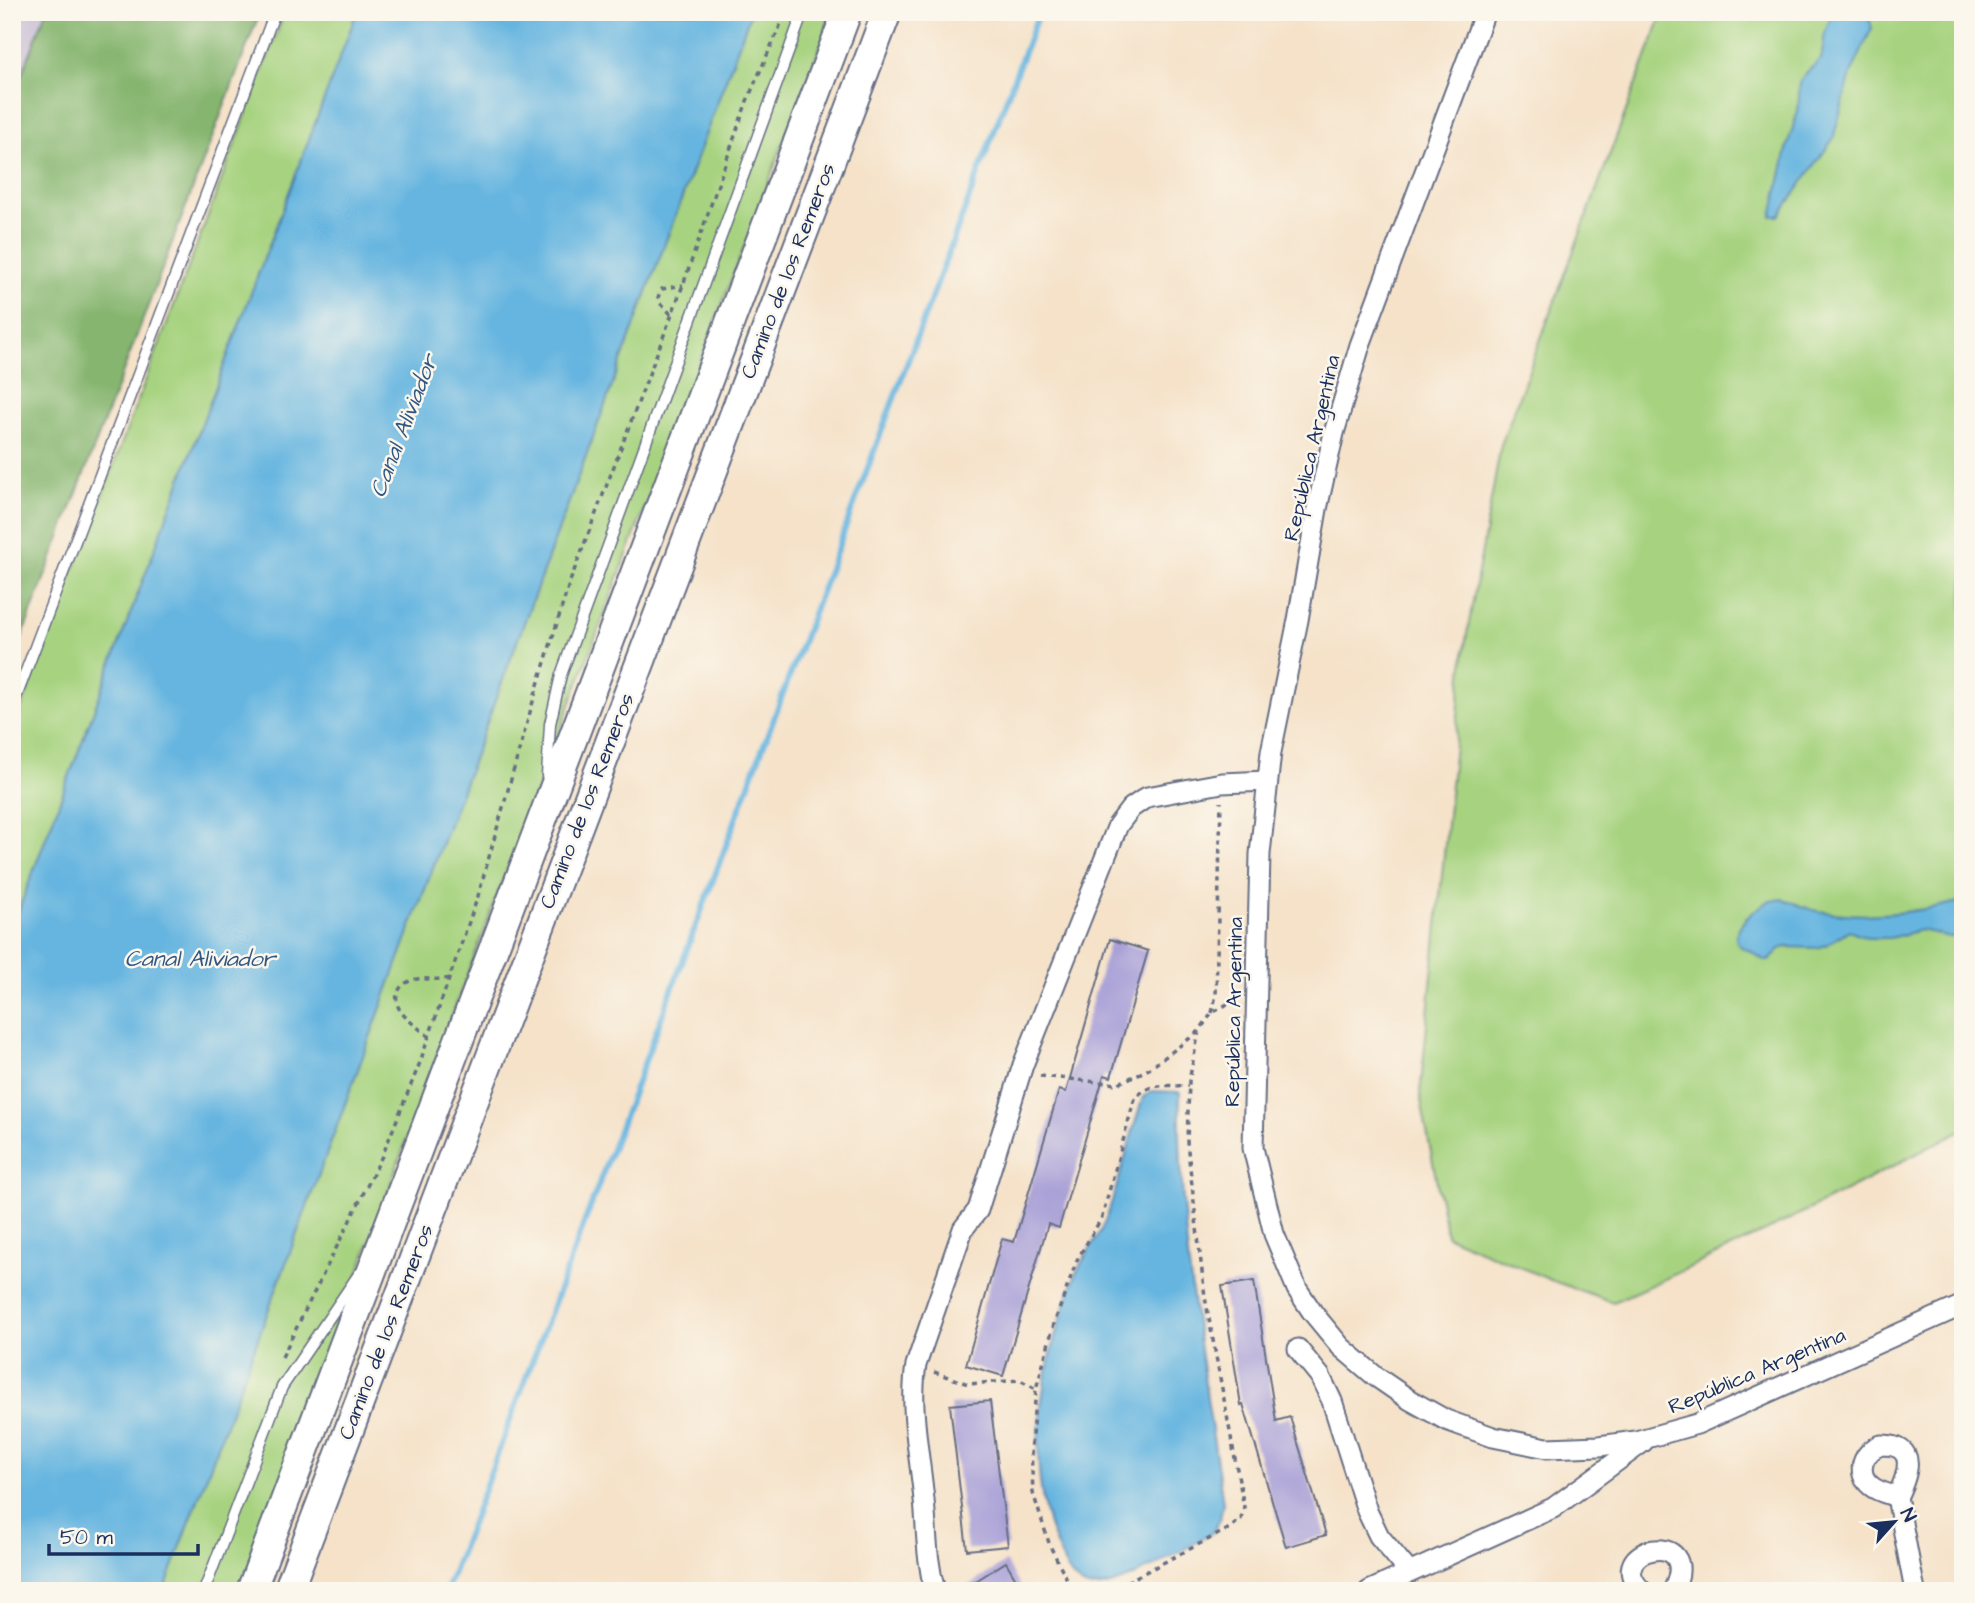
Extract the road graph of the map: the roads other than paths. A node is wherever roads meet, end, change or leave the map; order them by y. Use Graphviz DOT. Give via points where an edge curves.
graph roads {
  1 [pos="275,12"];
  2 [pos="803,12"];
  3 [pos="847,12"];
  4 [pos="887,12"];
  5 [pos="1485,12"];
  6 [pos="12,708"];
  7 [pos="1267,781"];
  8 [pos="545,812"];
  9 [pos="385,1236"];
  10 [pos="1963,1305"];
  11 [pos="1298,1349"];
  12 [pos="1648,1438"];
  13 [pos="1898,1497"];
  14 [pos="1409,1572"];
  15 [pos="204,1591"];
  16 [pos="251,1591"];
  17 [pos="288,1591"];
  18 [pos="935,1591"];
  19 [pos="1368,1591"];
  20 [pos="1642,1591"];
  21 [pos="1673,1591"];
  22 [pos="1915,1591"];
  1 -- 6 [label="lane"];
  2 -- 8 [label="lane" via="561,675 550,724"];
  3 -- 8 [label="main road, Camino de los Remeros"];
  4 -- 17 [label="main road, Camino de los Remeros"];
  5 -- 7 [label="street, República Argentina" via="1360,345 1334,433"];
  7 -- 12 [label="street, República Argentina" via="1260,854 1253,1147 1274,1234 1297,1289 1341,1347 1375,1376 1446,1420 1493,1437 1547,1448"];
  7 -- 18 [label="street" via="1222,783 1147,797 1118,825 1020,1074 978,1210 963,1229 916,1365 913,1385 928,1565"];
  8 -- 9 [label="main road, Camino de los Remeros"];
  9 -- 15 [label="lane" via="282,1387"];
  9 -- 16 [label="main road, Camino de los Remeros"];
  10 -- 12 [label="street, República Argentina" via="1744,1405"];
  11 -- 14 [label="street" via="1332,1401 1379,1536"];
  12 -- 14 [label="street" via="1553,1508"];
  13 -- 22 [label="street"];
  14 -- 19 [label="street"];
  20 -- 21 [label="street" via="1633,1579 1634,1563 1644,1551 1659,1549 1672,1555 1679,1568"];
}
